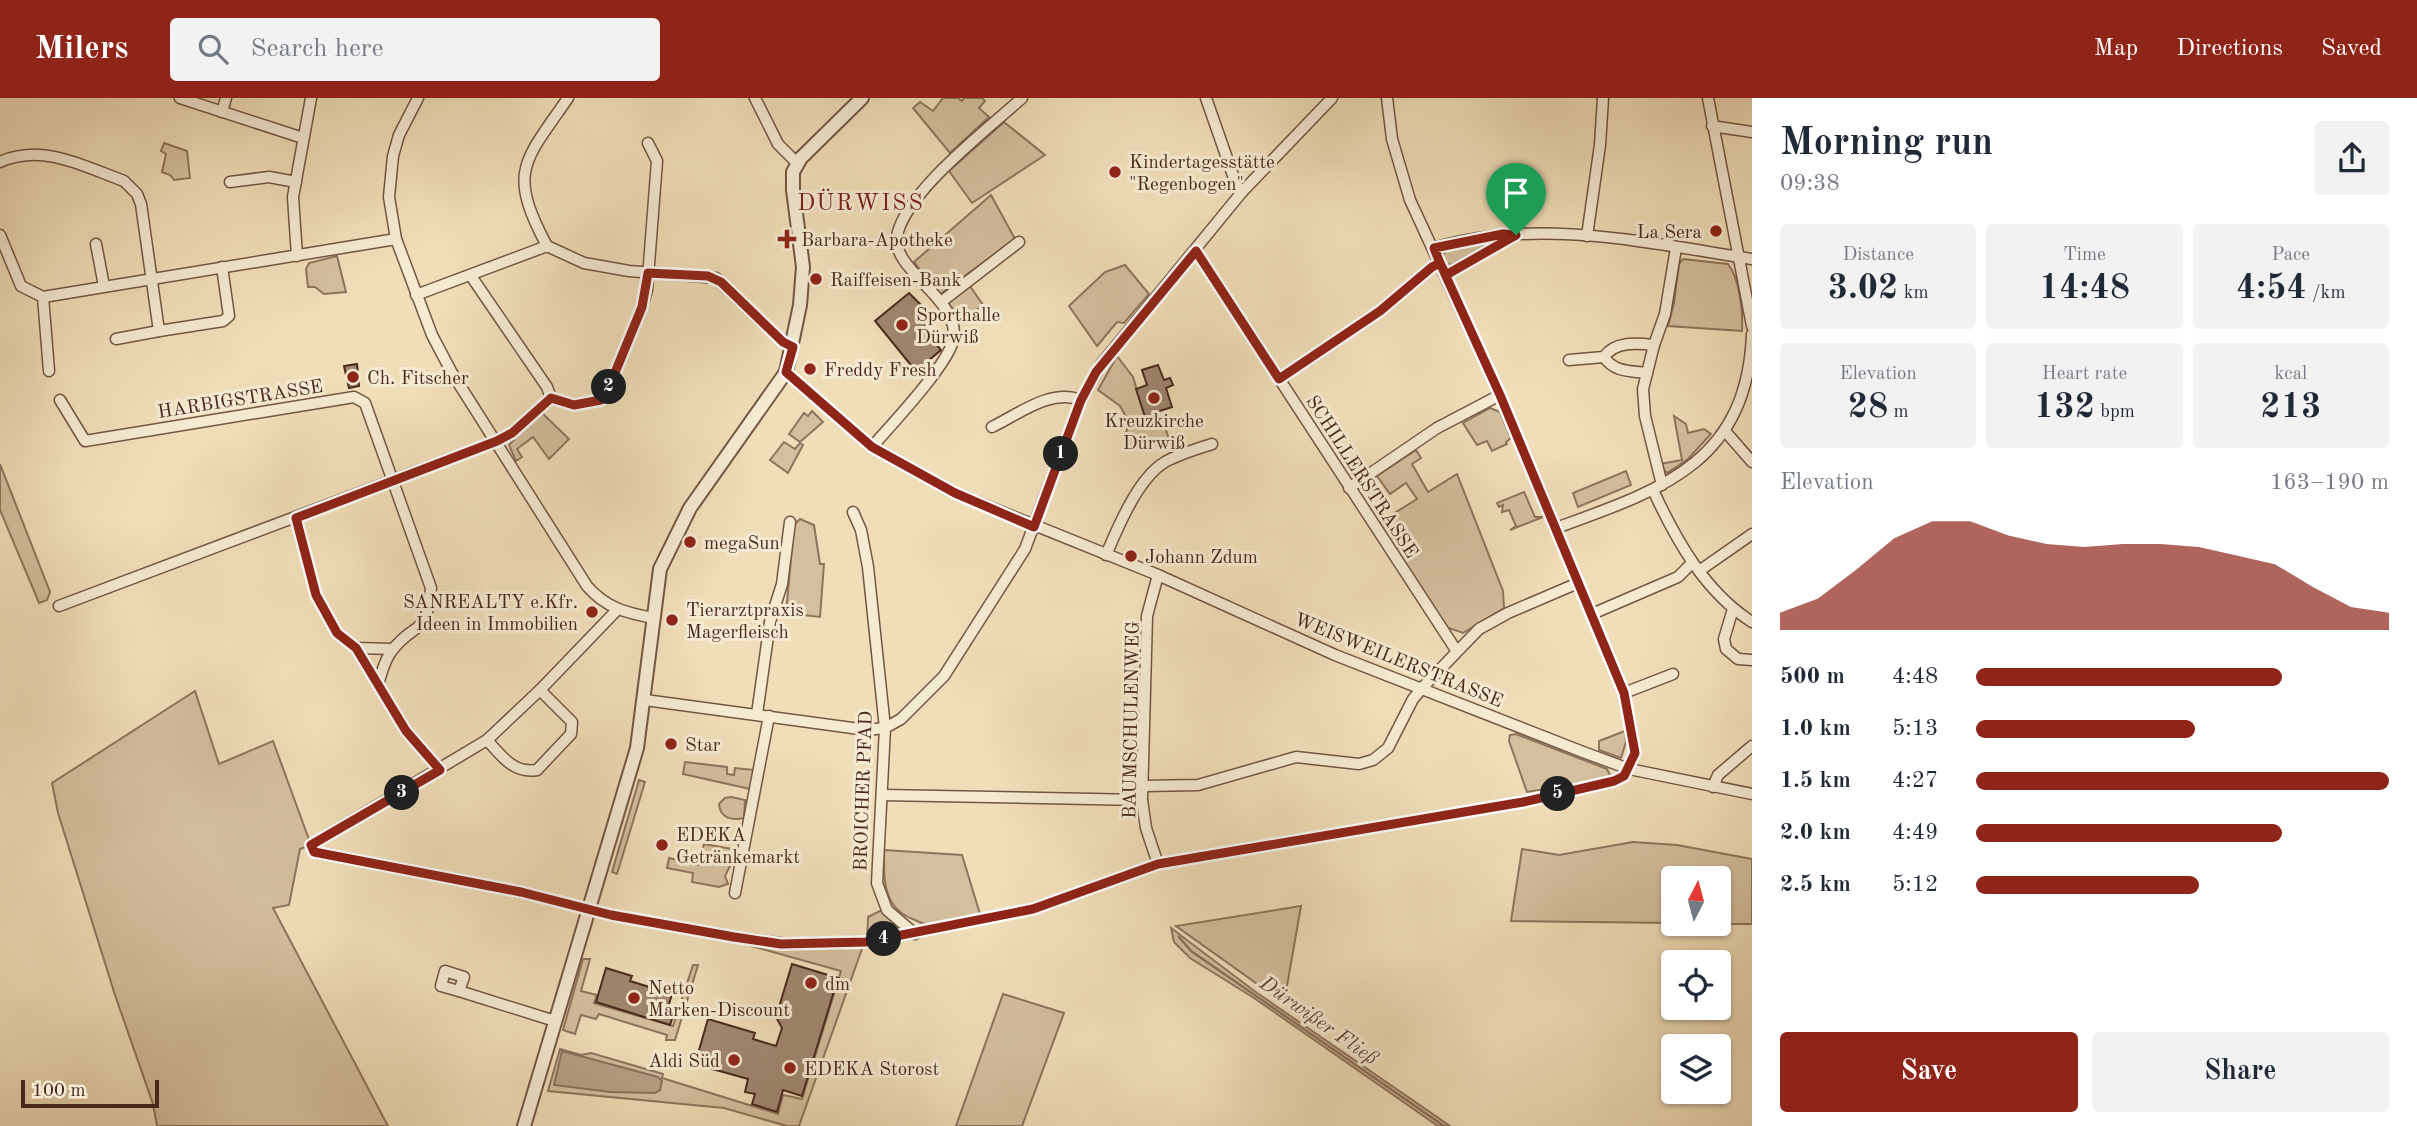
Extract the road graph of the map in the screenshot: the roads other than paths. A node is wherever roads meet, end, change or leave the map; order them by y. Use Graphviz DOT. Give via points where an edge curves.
graph roads {
  1 [pos="180,98"];
  2 [pos="226,98"];
  3 [pos="311,98"];
  4 [pos="418,98"];
  5 [pos="568,98"];
  6 [pos="755,98"];
  7 [pos="862,98"];
  8 [pos="1022,98"];
  9 [pos="1206,98"];
  10 [pos="1332,98"];
  11 [pos="1387,98"];
  12 [pos="1603,98"];
  13 [pos="1708,98"];
  14 [pos="222,112"];
  15 [pos="1712,126"];
  16 [pos="1752,132"];
  17 [pos="303,138"];
  18 [pos="648,143"];
  19 [pos="0,162"];
  20 [pos="797,163"];
  21 [pos="230,182"];
  22 [pos="296,182"];
  23 [pos="1242,192"];
  24 [pos="0,235"];
  25 [pos="1516,235"];
  26 [pos="1587,236"];
  27 [pos="397,239"];
  28 [pos="1019,242"];
  29 [pos="96,244"];
  30 [pos="547,246"];
  31 [pos="1434,248"];
  32 [pos="1676,248"];
  33 [pos="1196,251"];
  34 [pos="297,256"];
  35 [pos="1739,257"];
  36 [pos="1752,259"];
  37 [pos="1440,263"];
  38 [pos="222,267"];
  39 [pos="648,273"];
  40 [pos="1446,275"];
  41 [pos="471,276"];
  42 [pos="151,278"];
  43 [pos="104,286"];
  44 [pos="416,295"];
  45 [pos="43,297"];
  46 [pos="941,302"];
  47 [pos="1752,326"];
  48 [pos="159,331"];
  49 [pos="1752,334"];
  50 [pos="116,339"];
  51 [pos="1654,345"];
  52 [pos="793,347"];
  53 [pos="1752,353"];
  54 [pos="1604,358"];
  55 [pos="1569,360"];
  56 [pos="49,371"];
  57 [pos="786,372"];
  58 [pos="1647,373"];
  59 [pos="1279,379"];
  60 [pos="1500,395"];
  61 [pos="551,398"];
  62 [pos="60,400"];
  63 [pos="1081,400"];
  64 [pos="992,427"];
  65 [pos="1725,431"];
  66 [pos="497,441"];
  67 [pos="1212,444"];
  68 [pos="872,447"];
  69 [pos="1752,462"];
  70 [pos="393,482"];
  71 [pos="1349,488"];
  72 [pos="1658,488"];
  73 [pos="853,512"];
  74 [pos="296,518"];
  75 [pos="790,522"];
  76 [pos="1034,527"];
  77 [pos="1556,528"];
  78 [pos="1752,534"];
  79 [pos="1106,555"];
  80 [pos="1695,567"];
  81 [pos="1158,575"];
  82 [pos="1578,583"];
  83 [pos="59,606"];
  84 [pos="1733,608"];
  85 [pos="616,611"];
  86 [pos="1592,614"];
  87 [pos="654,618"];
  88 [pos="1752,622"];
  89 [pos="356,648"];
  90 [pos="393,649"];
  91 [pos="1456,650"];
  92 [pos="1752,660"];
  93 [pos="1673,674"];
  94 [pos="378,684"];
  95 [pos="1423,687"];
  96 [pos="540,690"];
  97 [pos="1624,693"];
  98 [pos="645,700"];
  99 [pos="757,715"];
  100 [pos="769,716"];
  101 [pos="885,728"];
  102 [pos="487,740"];
  103 [pos="1752,746"];
  104 [pos="1629,769"];
  105 [pos="440,770"];
  106 [pos="1144,786"];
  107 [pos="1713,787"];
  108 [pos="882,794"];
  109 [pos="1752,794"];
  110 [pos="1142,800"];
  111 [pos="1158,864"];
  112 [pos="735,893"];
  113 [pos="590,909"];
  114 [pos="915,934"];
  115 [pos="459,991"];
  116 [pos="555,1021"];
  117 [pos="524,1126"];
  1 -- 14 [label="street"];
  2 -- 14 [label="street"];
  3 -- 17 [label="street"];
  4 -- 27 [label="street" via="393,156 389,197"];
  5 -- 30 [label="street" via="532,150 524,172 525,194"];
  6 -- 20 [label="street" via="778,144"];
  7 -- 20 [label="street"];
  8 -- 46 [label="street" via="928,184 900,227 897,242 901,254"];
  9 -- 23 [label="street"];
  10 -- 23 [label="street"];
  11 -- 31 [label="street" via="1401,173"];
  12 -- 26 [label="street"];
  13 -- 15 [label="street"];
  14 -- 17 [label="street"];
  15 -- 16 [label="street"];
  15 -- 35 [label="street"];
  17 -- 22 [label="street"];
  18 -- 39 [label="street" via="657,162"];
  19 -- 42 [label="street" via="39,153 124,181 141,204"];
  20 -- 52 [label="street" via="793,190 803,267"];
  21 -- 22 [label="street" via="269,177"];
  22 -- 34 [label="street"];
  23 -- 33 [label="street"];
  24 -- 45 [label="street" via="21,286"];
  25 -- 26 [label="street"];
  25 -- 31 [label="street"];
  25 -- 40 [label="street"];
  26 -- 32 [label="street"];
  27 -- 34 [label="street"];
  27 -- 44 [label="street"];
  28 -- 46 [label="street"];
  29 -- 43 [label="street"];
  30 -- 39 [label="street" via="584,263"];
  30 -- 41 [label="street"];
  31 -- 37 [label="street"];
  32 -- 35 [label="street"];
  32 -- 51 [label="street" via="1665,314"];
  33 -- 59 [label="street, SCHILLERSTRASSE"];
  33 -- 63 [label="street" via="1102,363"];
  34 -- 38 [label="street"];
  35 -- 36 [label="street"];
  35 -- 47 [label="street"];
  37 -- 40 [label="street"];
  37 -- 59 [label="street" via="1380,311"];
  38 -- 42 [label="street"];
  38 -- 48 [label="street" via="229,316 223,321"];
  39 -- 52 [label="street" via="716,278"];
  39 -- 61 [label="street" via="642,307 601,400 574,405"];
  40 -- 60 [label="street"];
  41 -- 44 [label="street"];
  41 -- 61 [label="street"];
  42 -- 43 [label="street"];
  42 -- 48 [label="street"];
  43 -- 45 [label="street"];
  44 -- 66 [label="street" via="452,373"];
  45 -- 56 [label="street"];
  46 -- 68 [label="street" via="953,327 949,350"];
  48 -- 50 [label="street"];
  49 -- 53 [label="street"];
  51 -- 54 [label="street" via="1616,346"];
  51 -- 58 [label="street"];
  52 -- 57 [label="street"];
  53 -- 65 [label="street" via="1741,399"];
  54 -- 55 [label="street"];
  54 -- 58 [label="street" via="1618,370"];
  57 -- 68 [label="street, WEISWEILERSTRASSE"];
  57 -- 87 [label="street" via="685,516 660,569"];
  58 -- 72 [label="street" via="1645,416"];
  59 -- 71 [label="street, SCHILLERSTRASSE"];
  60 -- 71 [label="street" via="1437,428"];
  60 -- 77 [label="street"];
  61 -- 66 [label="street"];
  62 -- 70 [label="street, HARBIGSTRASSE" via="85,441 354,397 365,403"];
  63 -- 64 [label="street" via="1068,395 1054,397"];
  63 -- 76 [label="street"];
  65 -- 69 [label="street"];
  65 -- 72 [label="street" via="1683,474"];
  66 -- 70 [label="street"];
  66 -- 85 [label="street" via="587,586"];
  67 -- 79 [label="street" via="1156,470 1124,511"];
  68 -- 76 [label="street, WEISWEILERSTRASSE" via="955,493"];
  70 -- 74 [label="street"];
  70 -- 90 [label="street" via="431,588 429,614 421,627"];
  71 -- 91 [label="street, SCHILLERSTRASSE"];
  72 -- 77 [label="street"];
  72 -- 80 [label="street" via="1672,530"];
  73 -- 101 [label="street, BROICHER PFAD" via="862,530"];
  74 -- 83 [label="street"];
  74 -- 89 [label="street" via="316,595 337,633"];
  75 -- 99 [label="street"];
  76 -- 79 [label="street, WEISWEILERSTRASSE"];
  76 -- 101 [label="street" via="1025,549 944,676 911,710"];
  77 -- 82 [label="street"];
  78 -- 80 [label="street"];
  79 -- 81 [label="street, WEISWEILERSTRASSE"];
  80 -- 84 [label="street"];
  80 -- 86 [label="street"];
  81 -- 95 [label="street, WEISWEILERSTRASSE" via="1335,655"];
  81 -- 106 [label="street, BAUMSCHULENWEG" via="1147,616"];
  82 -- 86 [label="street"];
  82 -- 91 [label="street" via="1508,613 1479,629"];
  84 -- 88 [label="street"];
  84 -- 92 [label="street" via="1724,639 1726,649 1738,659"];
  85 -- 87 [label="street"];
  85 -- 96 [label="street"];
  86 -- 97 [label="street"];
  87 -- 98 [label="street"];
  89 -- 90 [label="street"];
  89 -- 94 [label="street"];
  90 -- 94 [label="street"];
  91 -- 95 [label="street"];
  93 -- 97 [label="street"];
  94 -- 105 [label="street" via="406,731"];
  95 -- 104 [label="street, WEISWEILERSTRASSE"];
  95 -- 106 [label="street" via="1388,748 1373,760 1359,764 1296,757 1198,785"];
  96 -- 102 [label="street"];
  96 -- 102 [label="street" via="572,722 573,729 537,770 520,771"];
  97 -- 104 [label="street" via="1635,753"];
  98 -- 99 [label="street"];
  98 -- 113 [label="street" via="637,748"];
  99 -- 100 [label="street"];
  100 -- 101 [label="street" via="867,730"];
  100 -- 112 [label="street"];
  101 -- 108 [label="street, BROICHER PFAD"];
  102 -- 105 [label="street"];
  103 -- 107 [label="street" via="1718,775"];
  104 -- 107 [label="street, WEISWEILERSTRASSE"];
  104 -- 111 [label="street" via="1614,781 1523,802"];
  105 -- 113 [label="street" via="311,845 314,852"];
  106 -- 110 [label="street, BAUMSCHULENWEG"];
  107 -- 109 [label="street, WEISWEILERSTRASSE"];
  108 -- 110 [label="street"];
  108 -- 114 [label="street, BROICHER PFAD" via="877,883 887,910"];
  110 -- 111 [label="street, BAUMSCHULENWEG"];
  111 -- 114 [label="street" via="1033,909"];
  113 -- 114 [label="street" via="781,944 866,942"];
  113 -- 116 [label="street"];
  115 -- 116 [label="street"];
  116 -- 117 [label="street"];
}
